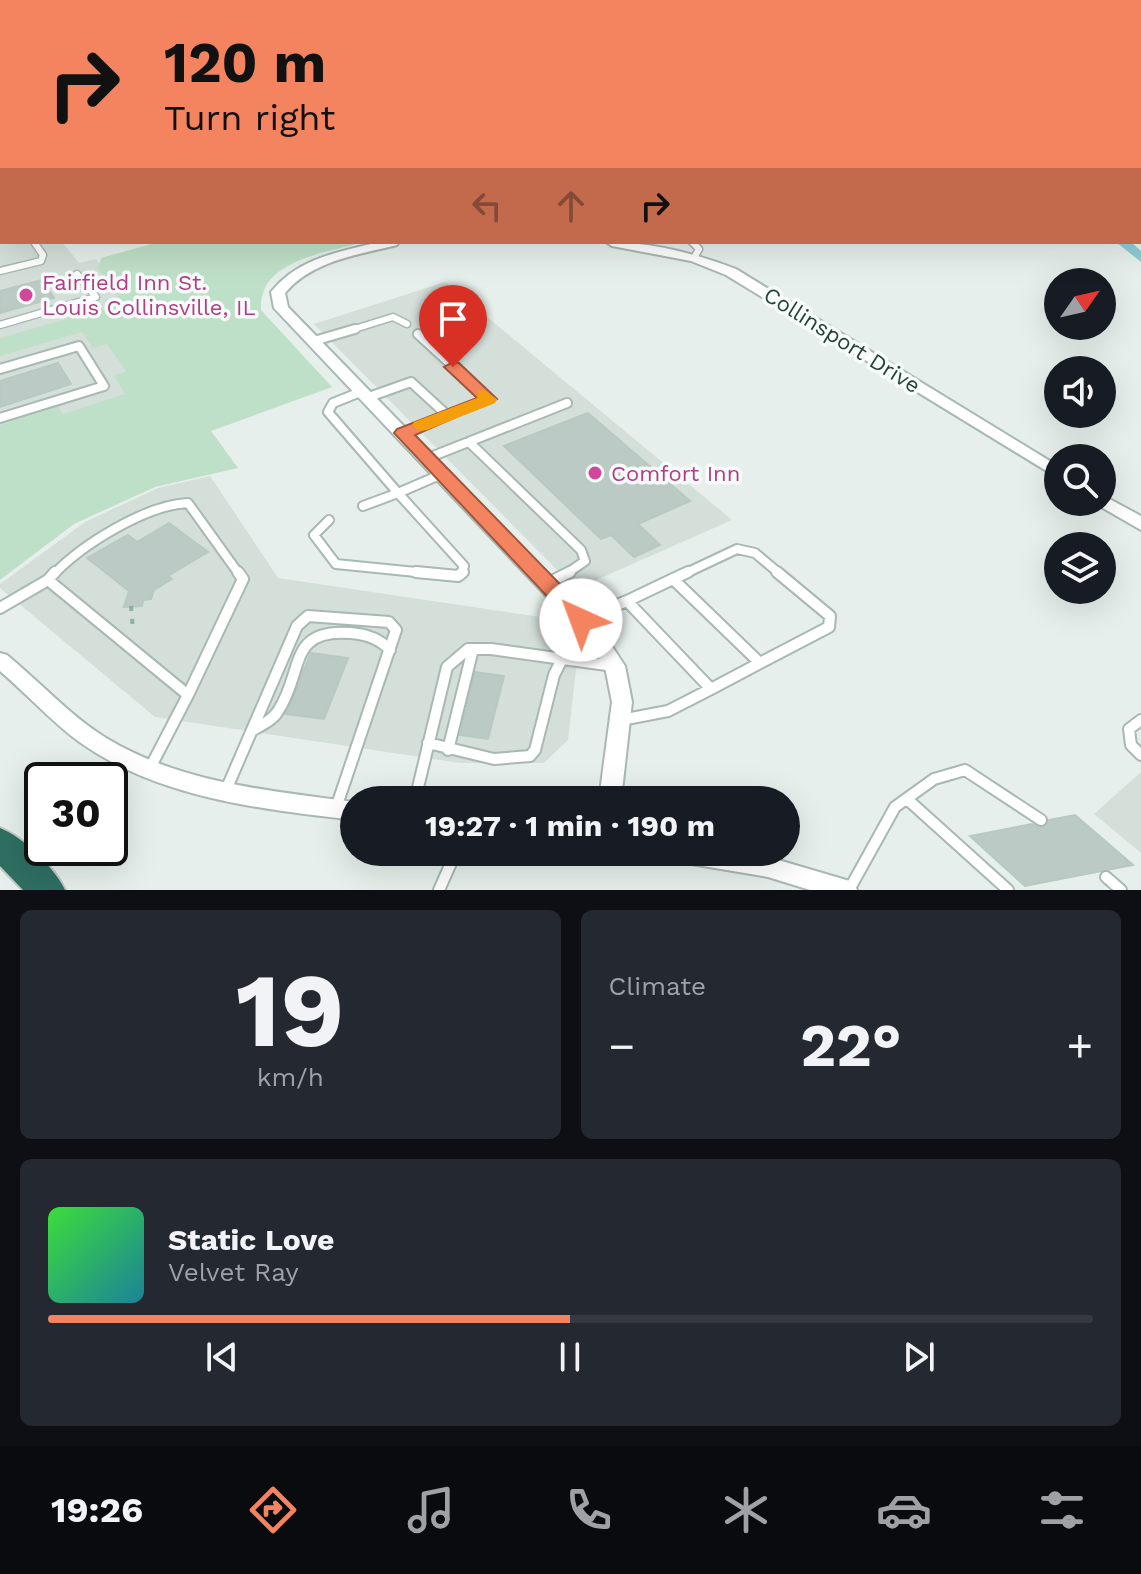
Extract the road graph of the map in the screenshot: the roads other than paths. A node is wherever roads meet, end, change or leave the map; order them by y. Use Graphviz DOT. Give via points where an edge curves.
graph roads {
  1 [pos="35,244"];
  2 [pos="386,244"];
  3 [pos="622,244"];
  4 [pos="694,244"];
  5 [pos="694,258"];
  6 [pos="0,271"];
  7 [pos="77,274"];
  8 [pos="407,324"];
  9 [pos="0,325"];
  10 [pos="418,334"];
  11 [pos="314,341"];
  12 [pos="0,369"];
  13 [pos="366,394"];
  14 [pos="567,403"];
  15 [pos="447,415"];
  16 [pos="0,418"];
  17 [pos="403,433"];
  18 [pos="469,442"];
  19 [pos="428,458"];
  20 [pos="1044,464"];
  21 [pos="443,474"];
  22 [pos="398,493"];
  23 [pos="363,506"];
  24 [pos="1116,509"];
  25 [pos="329,520"];
  26 [pos="1141,524"];
  27 [pos="673,579"];
  28 [pos="48,580"];
  29 [pos="548,583"];
  30 [pos="627,601"];
  31 [pos="0,608"];
  32 [pos="581,620"];
  33 [pos="470,649"];
  34 [pos="390,650"];
  35 [pos="562,659"];
  36 [pos="0,660"];
  37 [pos="760,663"];
  38 [pos="615,666"];
  39 [pos="711,689"];
  40 [pos="188,695"];
  41 [pos="621,720"];
  42 [pos="1141,720"];
  43 [pos="251,731"];
  44 [pos="428,743"];
  45 [pos="448,750"];
  46 [pos="1141,755"];
  47 [pos="149,770"];
  48 [pos="352,786"];
  49 [pos="418,786"];
  50 [pos="612,786"];
  51 [pos="226,790"];
  52 [pos="907,799"];
  53 [pos="340,809"];
  54 [pos="1041,820"];
  55 [pos="0,843"];
  56 [pos="451,866"];
  57 [pos="762,866"];
  58 [pos="1106,877"];
  59 [pos="443,889"];
  60 [pos="47,890"];
  61 [pos="847,890"];
  62 [pos="1008,890"];
  63 [pos="1121,890"];
  1 -- 6 [label="lane" via="41,261"];
  2 -- 11 [label="street" via="311,266 283,285 278,292 281,308"];
  3 -- 5 [label="street, Collinsport Drive"];
  4 -- 5 [label="lane" via="699,249"];
  5 -- 20 [label="street, Collinsport Drive" via="731,272"];
  7 -- 9 [label="lane" via="96,297"];
  8 -- 11 [label="lane" via="393,317"];
  10 -- 15 [label="lane" via="489,399"];
  11 -- 13 [label="street"];
  12 -- 16 [label="lane" via="79,346 104,386"];
  13 -- 15 [label="lane" via="411,382"];
  13 -- 17 [label="street"];
  13 -- 22 [label="lane" via="333,403 328,412"];
  14 -- 18 [label="lane"];
  15 -- 17 [label="lane"];
  17 -- 19 [label="street"];
  18 -- 19 [label="lane"];
  18 -- 29 [label="lane" via="581,550 585,561"];
  19 -- 21 [label="street"];
  21 -- 22 [label="lane"];
  21 -- 29 [label="street"];
  22 -- 23 [label="lane"];
  22 -- 25 [label="lane" via="464,566 461,573 453,577 336,564 314,535"];
  24 -- 26 [label="street"];
  27 -- 30 [label="lane"];
  27 -- 37 [label="lane"];
  27 -- 37 [label="lane" via="737,549 755,553 830,616 829,627"];
  28 -- 31 [label="lane"];
  28 -- 40 [label="lane"];
  28 -- 40 [label="lane" via="76,554 158,509 188,503 243,579"];
  29 -- 32 [label="street"];
  30 -- 32 [label="lane"];
  30 -- 39 [label="lane"];
  32 -- 38 [label="street"];
  33 -- 35 [label="lane"];
  33 -- 44 [label="lane" via="447,667"];
  33 -- 45 [label="lane"];
  34 -- 43 [label="lane" via="381,639 355,633 335,631 312,638 300,650 279,712"];
  34 -- 43 [label="lane" via="396,630 389,622 308,616 297,626"];
  34 -- 48 [label="lane"];
  35 -- 38 [label="lane"];
  35 -- 45 [label="lane" via="530,756"];
  36 -- 47 [label="street" via="99,744"];
  37 -- 39 [label="lane"];
  38 -- 41 [label="street"];
  39 -- 41 [label="lane" via="687,705"];
  40 -- 47 [label="lane"];
  41 -- 50 [label="street"];
  42 -- 46 [label="lane" via="1129,729 1131,745"];
  43 -- 51 [label="lane"];
  44 -- 45 [label="lane"];
  44 -- 49 [label="lane"];
  47 -- 51 [label="street"];
  51 -- 53 [label="street"];
  52 -- 54 [label="lane" via="934,779 965,770"];
  52 -- 61 [label="lane" via="895,807"];
  52 -- 62 [label="lane"];
  55 -- 60 [label="highway"];
  56 -- 59 [label="lane"];
  57 -- 61 [label="street"];
  58 -- 63 [label="lane"];
}
